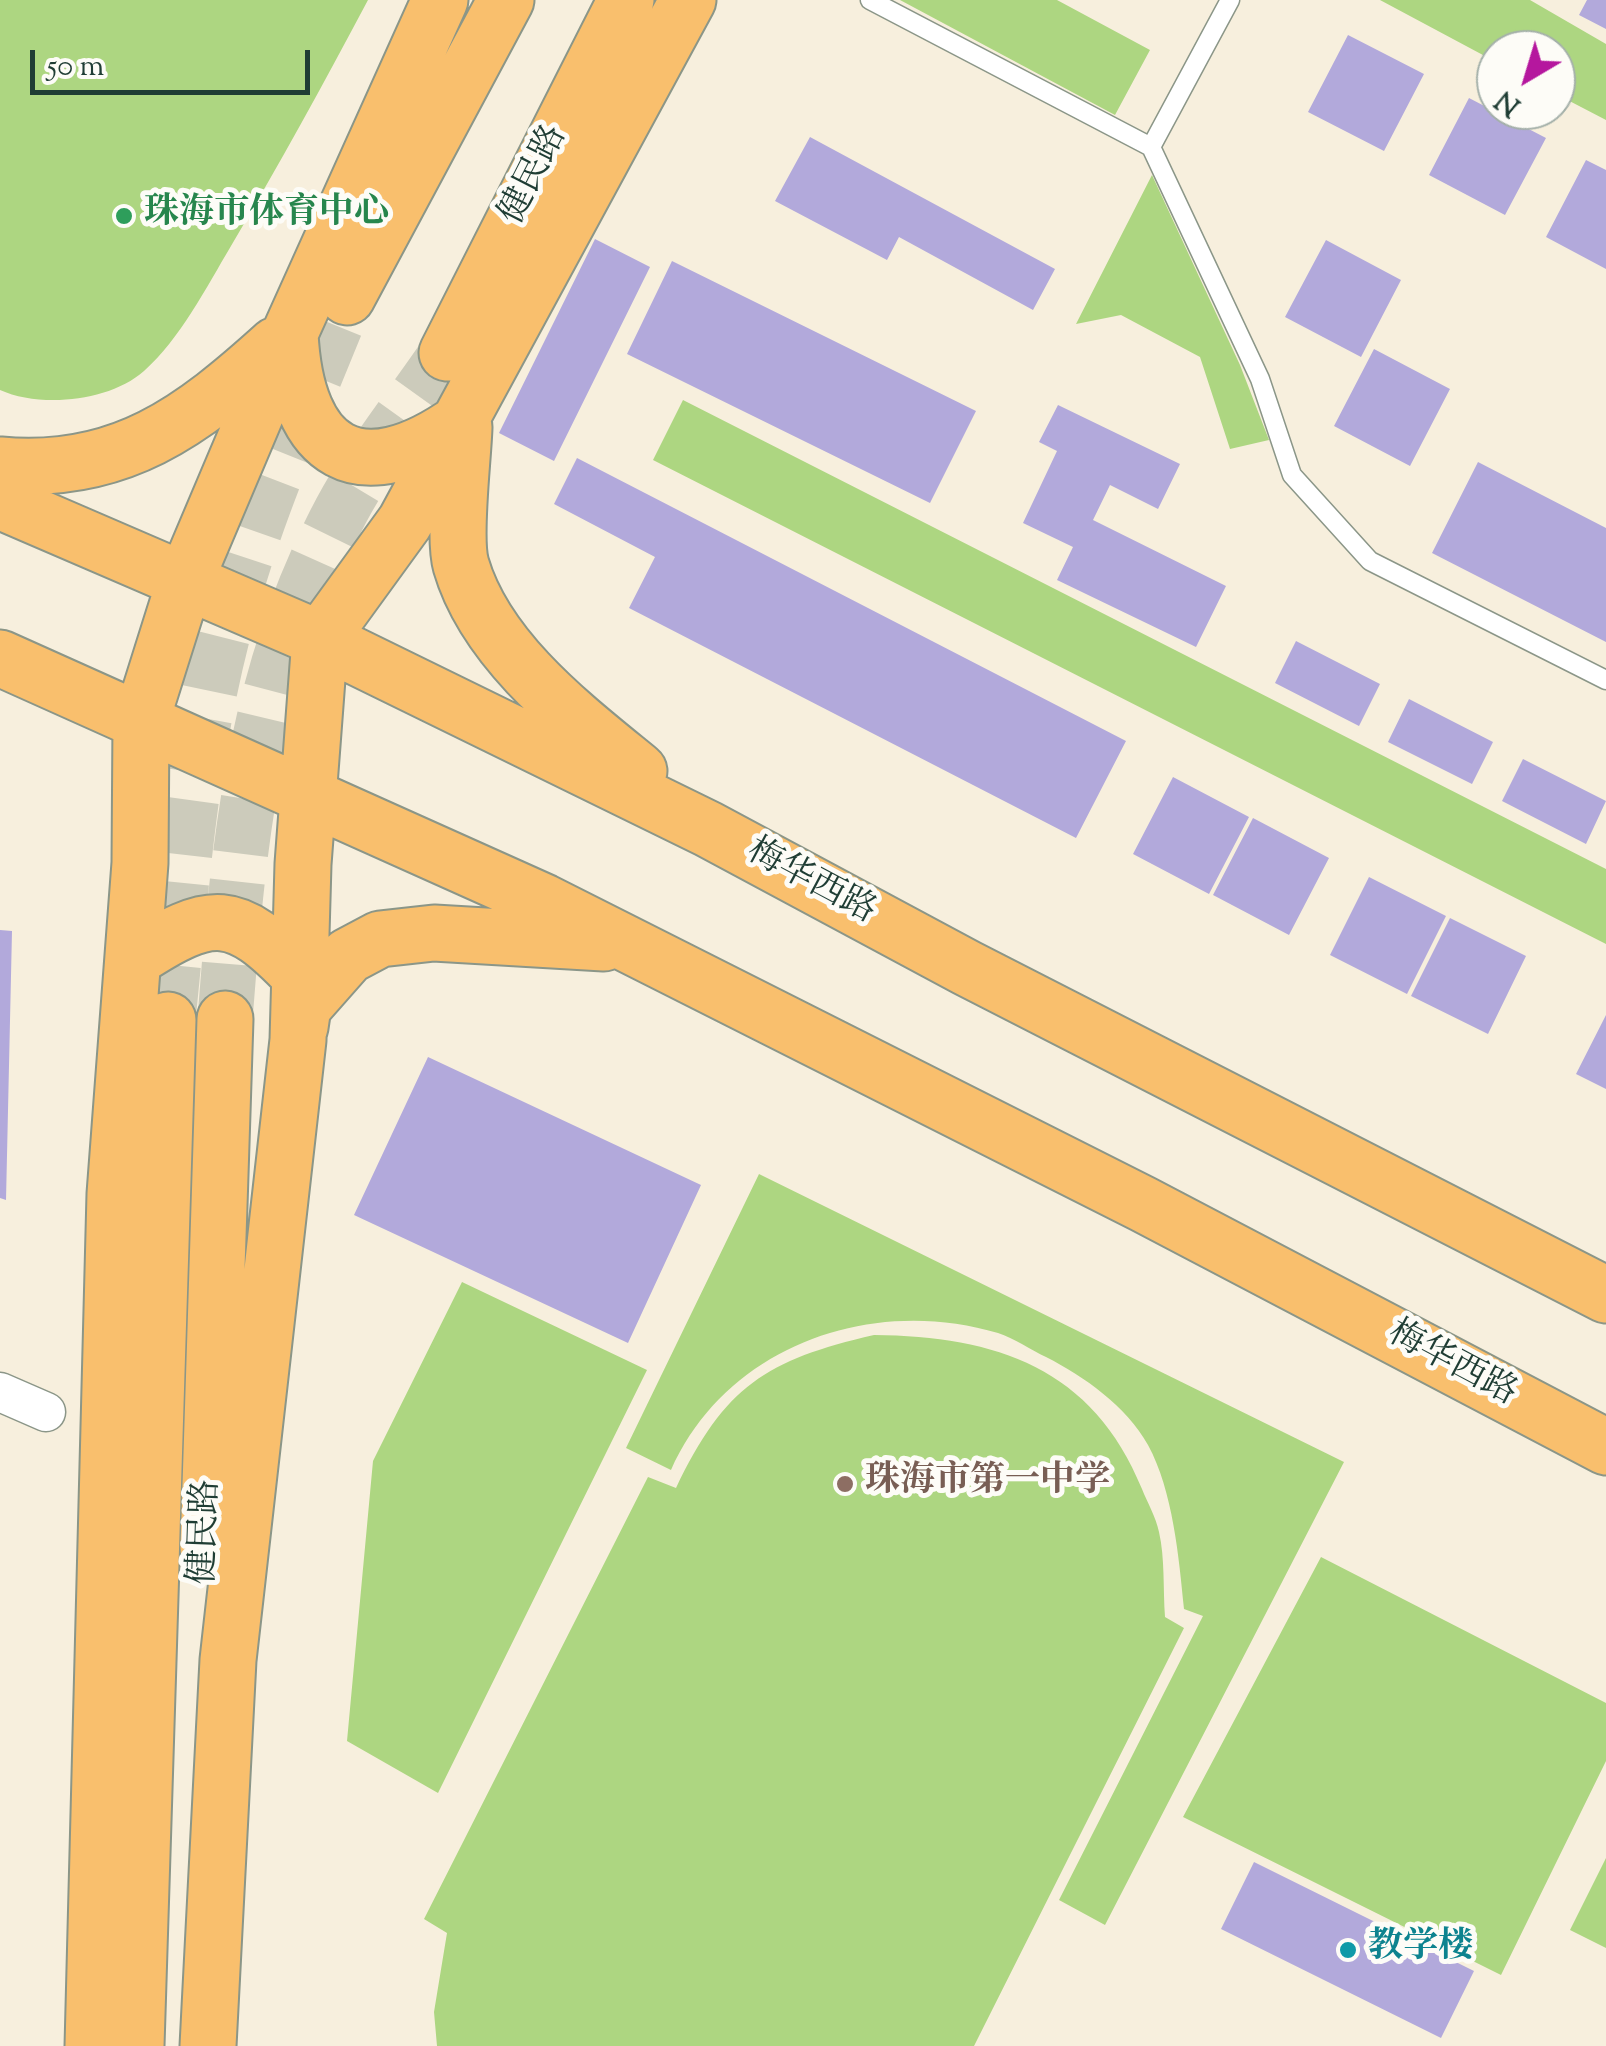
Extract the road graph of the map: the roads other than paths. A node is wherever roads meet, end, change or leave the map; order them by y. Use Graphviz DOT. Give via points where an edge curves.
graph roads {
  1 [pos="440,0"];
  2 [pos="506,0"];
  3 [pos="626,0"];
  4 [pos="688,0"];
  5 [pos="870,0"];
  6 [pos="1230,0"];
  7 [pos="1151,147"];
  8 [pos="347,297"];
  9 [pos="290,333"];
  10 [pos="446,353"];
  11 [pos="464,419"];
  12 [pos="0,465"];
  13 [pos="0,502"];
  14 [pos="185,581"];
  15 [pos="320,639"];
  16 [pos="0,658"];
  17 [pos="1606,680"];
  18 [pos="141,721"];
  19 [pos="308,796"];
  20 [pos="708,829"];
  21 [pos="627,944"];
  22 [pos="134,959"];
  23 [pos="300,976"];
  24 [pos="225,1019"];
  25 [pos="168,1020"];
  26 [pos="298,1040"];
  27 [pos="1606,1294"];
  28 [pos="0,1392"];
  29 [pos="46,1412"];
  30 [pos="1606,1447"];
  31 [pos="94,2046"];
  32 [pos="136,2046"];
  33 [pos="192,2046"];
  34 [pos="208,2046"];
  1 -- 9 [label="main road"];
  2 -- 8 [label="main road"];
  3 -- 10 [label="main road, 健民路"];
  4 -- 11 [label="main road"];
  5 -- 7 [label="lane"];
  6 -- 7 [label="lane"];
  7 -- 17 [label="lane" via="1260,379 1292,475 1370,562"];
  9 -- 11 [label="main road" via="292,378 308,420 354,457 382,460 406,453"];
  9 -- 12 [label="main road" via="207,407 124,452"];
  9 -- 14 [label="main road"];
  11 -- 15 [label="main road" via="405,522"];
  11 -- 20 [label="main road" via="460,562 484,614 515,657 583,725"];
  13 -- 14 [label="main road, 梅华西路"];
  14 -- 15 [label="main road, 梅华西路"];
  14 -- 18 [label="main road"];
  15 -- 19 [label="main road"];
  15 -- 20 [label="main road, 梅华西路"];
  16 -- 18 [label="main road, 梅华西路"];
  18 -- 19 [label="main road, 梅华西路"];
  18 -- 22 [label="main road"];
  19 -- 21 [label="main road, 梅华西路"];
  19 -- 23 [label="main road"];
  20 -- 27 [label="main road, 梅华西路"];
  21 -- 26 [label="main road" via="434,933 380,939 348,956 302,1007"];
  21 -- 30 [label="main road, 梅华西路"];
  22 -- 23 [label="main road" via="168,936 225,923 247,927"];
  22 -- 31 [label="main road" via="115,1194"];
  23 -- 26 [label="main road"];
  24 -- 33 [label="main road, 健民路"];
  25 -- 32 [label="main road, 健民路"];
  26 -- 34 [label="main road" via="228,1660"];
  28 -- 29 [label="street"];
}
